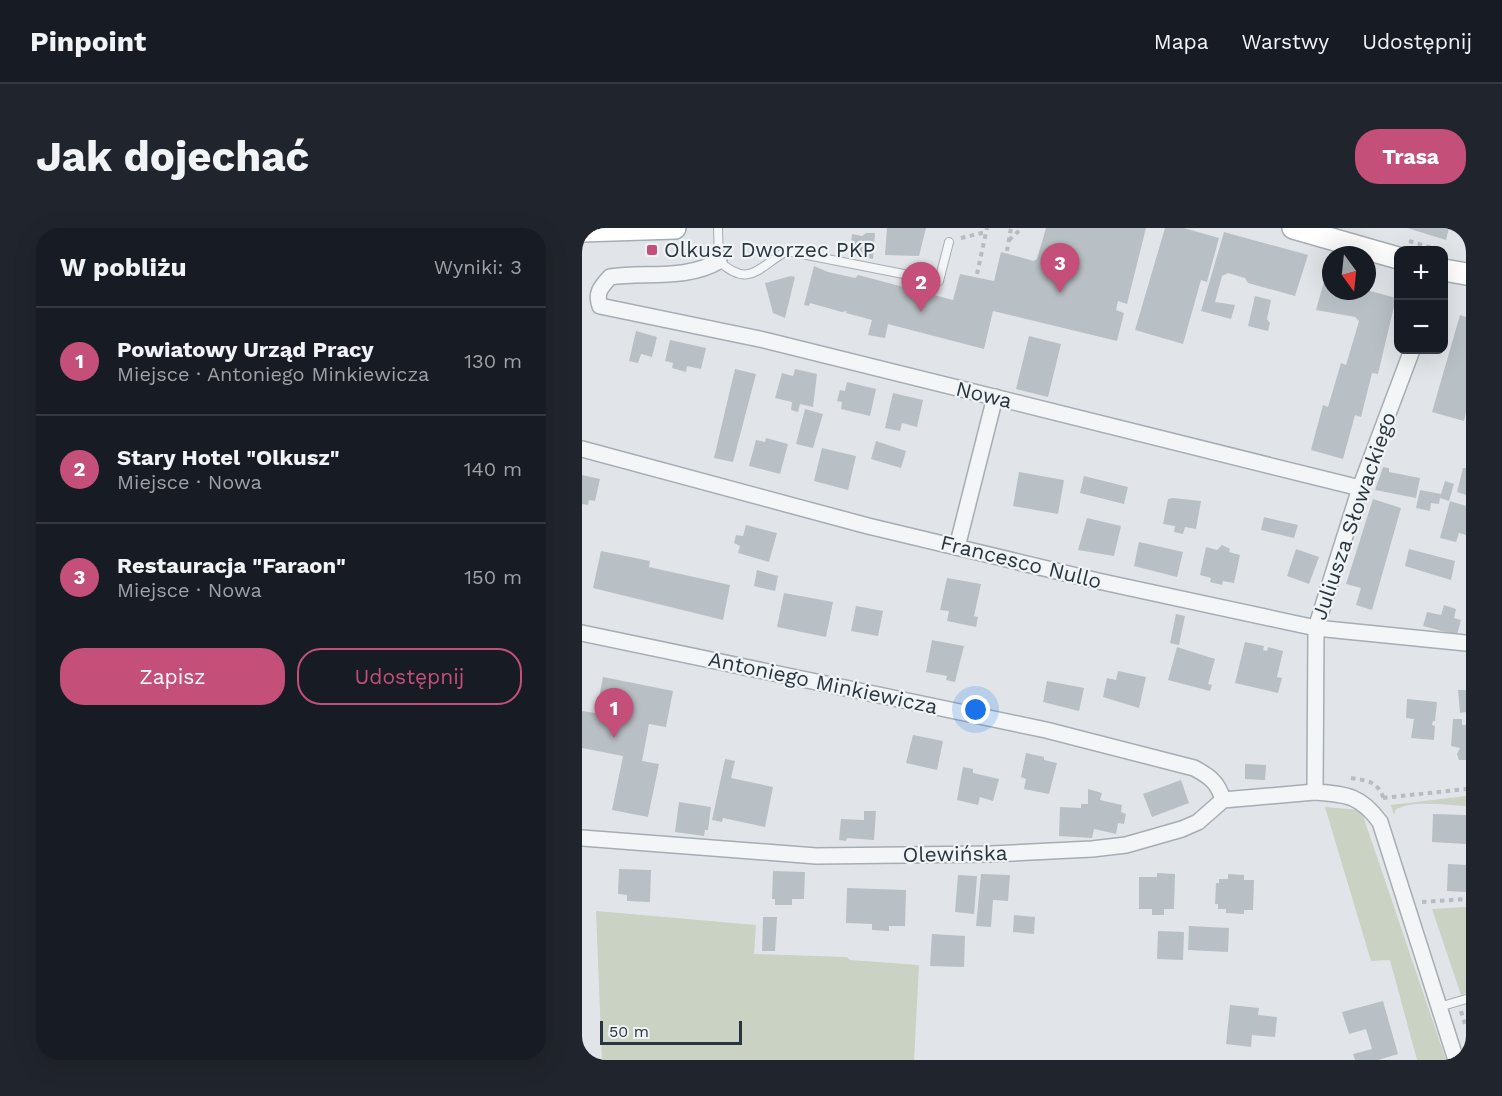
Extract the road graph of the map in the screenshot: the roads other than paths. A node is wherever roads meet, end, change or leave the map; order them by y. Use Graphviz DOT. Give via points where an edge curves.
graph roads {
  1 [pos="675,228"];
  2 [pos="718,228"];
  3 [pos="1293,228"];
  4 [pos="591,230"];
  5 [pos="1333,233"];
  6 [pos="949,242"];
  7 [pos="1394,256"];
  8 [pos="719,261"];
  9 [pos="1448,271"];
  10 [pos="1466,274"];
  11 [pos="1410,354"];
  12 [pos="995,397"];
  13 [pos="582,449"];
  14 [pos="1360,488"];
  15 [pos="957,547"];
  16 [pos="1316,628"];
  17 [pos="582,633"];
  18 [pos="1466,643"];
  19 [pos="1315,792"];
  20 [pos="1223,800"];
  21 [pos="582,838"];
  22 [pos="1466,999"];
  23 [pos="1439,1007"];
  24 [pos="1456,1060"];
  1 -- 4 [label="street"];
  2 -- 8 [label="lane"];
  3 -- 5 [label="street"];
  5 -- 7 [label="street"];
  6 -- 8 [label="lane" via="939,281 788,251 747,276 730,272"];
  8 -- 12 [label="street, Nowa" via="687,273 610,277 600,289 600,306 764,340"];
  9 -- 10 [label="street"];
  11 -- 14 [label="street, Juliusza Słowackiego"];
  12 -- 14 [label="street, Nowa"];
  12 -- 15 [label="street"];
  13 -- 15 [label="street, Francesco Nullo"];
  14 -- 16 [label="street, Juliusza Słowackiego"];
  15 -- 16 [label="street, Francesco Nullo"];
  16 -- 18 [label="street, Francesco Nullo"];
  16 -- 19 [label="street, Juliusza Słowackiego"];
  17 -- 20 [label="street, Antoniego Minkiewicza" via="1046,730 1182,765 1210,777"];
  19 -- 20 [label="street"];
  19 -- 23 [label="street" via="1350,797 1366,804 1380,822"];
  20 -- 21 [label="street, Olewińska" via="1198,822 1182,829 1126,845 1092,849 816,856"];
  22 -- 23 [label="lane"];
  23 -- 24 [label="street"];
}
